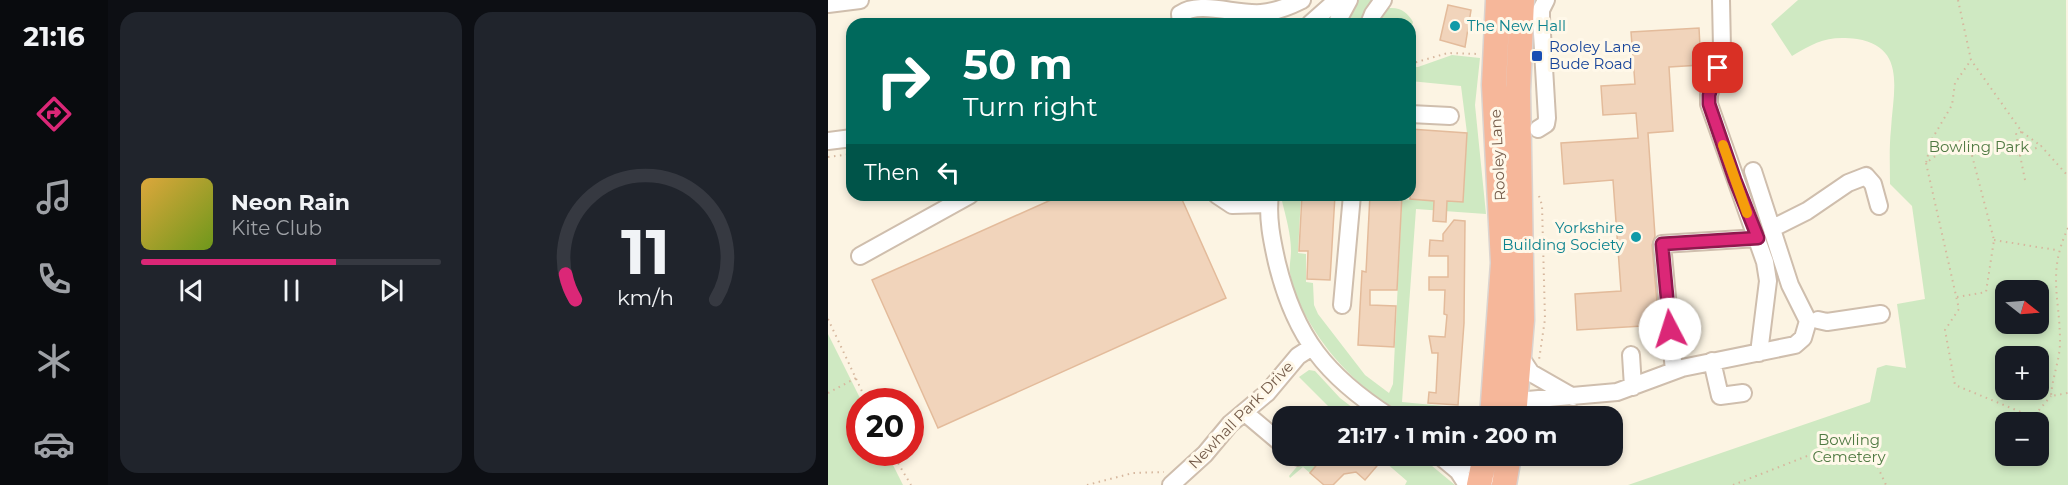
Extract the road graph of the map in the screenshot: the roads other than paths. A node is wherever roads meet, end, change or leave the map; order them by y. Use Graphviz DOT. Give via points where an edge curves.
graph roads {
  1 [pos="860,0"];
  2 [pos="1302,0"];
  3 [pos="1337,0"];
  4 [pos="1349,0"];
  5 [pos="1383,0"];
  6 [pos="1498,0"];
  7 [pos="1522,0"];
  8 [pos="1546,0"];
  9 [pos="1721,0"];
  10 [pos="828,4"];
  11 [pos="1180,18"];
  12 [pos="1317,18"];
  13 [pos="1339,18"];
  14 [pos="1371,18"];
  15 [pos="1416,114"];
  16 [pos="1450,117"];
  17 [pos="1538,129"];
  18 [pos="846,139"];
  19 [pos="828,141"];
  20 [pos="1753,171"];
  21 [pos="959,201"];
  22 [pos="1226,201"];
  23 [pos="1262,201"];
  24 [pos="1269,201"];
  25 [pos="1351,201"];
  26 [pos="1879,206"];
  27 [pos="1773,228"];
  28 [pos="1758,238"];
  29 [pos="860,256"];
  30 [pos="1342,305"];
  31 [pos="1881,314"];
  32 [pos="1813,322"];
  33 [pos="1311,347"];
  34 [pos="1759,352"];
  35 [pos="1631,355"];
  36 [pos="1521,358"];
  37 [pos="1712,361"];
  38 [pos="1674,371"];
  39 [pos="1496,377"];
  40 [pos="1633,387"];
  41 [pos="1736,395"];
  42 [pos="1573,397"];
  43 [pos="1373,406"];
  44 [pos="1493,406"];
  45 [pos="1513,406"];
  46 [pos="1515,406"];
  47 [pos="1530,406"];
  48 [pos="1244,412"];
  49 [pos="1272,436"];
  50 [pos="1452,466"];
  51 [pos="1507,466"];
  52 [pos="1481,477"];
  53 [pos="1169,478"];
  54 [pos="1504,485"];
  1 -- 10 [label="street"];
  2 -- 11 [label="street" via="1263,13 1242,13 1199,3 1187,6"];
  3 -- 12 [label="street"];
  4 -- 13 [label="street"];
  5 -- 14 [label="street"];
  6 -- 39 [label="highway, Rooley Lane" via="1494,85 1503,263"];
  7 -- 36 [label="highway, Rooley Lane" via="1518,91"];
  8 -- 17 [label="street" via="1541,17 1547,118 1546,124"];
  9 -- 28 [label="street" via="1722,48 1709,104"];
  15 -- 16 [label="street"];
  18 -- 19 [label="street"];
  20 -- 27 [label="street"];
  21 -- 29 [label="street"];
  22 -- 23 [label="street" via="1232,205"];
  24 -- 33 [label="street" via="1272,242 1286,300"];
  25 -- 30 [label="street"];
  26 -- 27 [label="street" via="1873,184 1866,176"];
  27 -- 32 [label="street" via="1790,285 1808,321"];
  28 -- 34 [label="street" via="1768,281"];
  28 -- 38 [label="street" via="1662,244"];
  31 -- 32 [label="street"];
  32 -- 34 [label="street" via="1795,345"];
  33 -- 43 [label="street" via="1337,378"];
  33 -- 48 [label="street, Newhall Park Drive"];
  34 -- 37 [label="street"];
  35 -- 40 [label="street"];
  36 -- 42 [label="street" via="1531,373"];
  36 -- 46 [label="highway, Rooley Lane"];
  37 -- 38 [label="street"];
  37 -- 41 [label="street" via="1720,396"];
  38 -- 40 [label="street"];
  39 -- 44 [label="highway, Rooley Lane"];
  39 -- 45 [label="street"];
  40 -- 42 [label="street"];
  42 -- 47 [label="street"];
  48 -- 49 [label="street"];
  48 -- 53 [label="street, Newhall Park Drive" via="1205,454"];
  50 -- 52 [label="street"];
  51 -- 54 [label="highway"];
}
